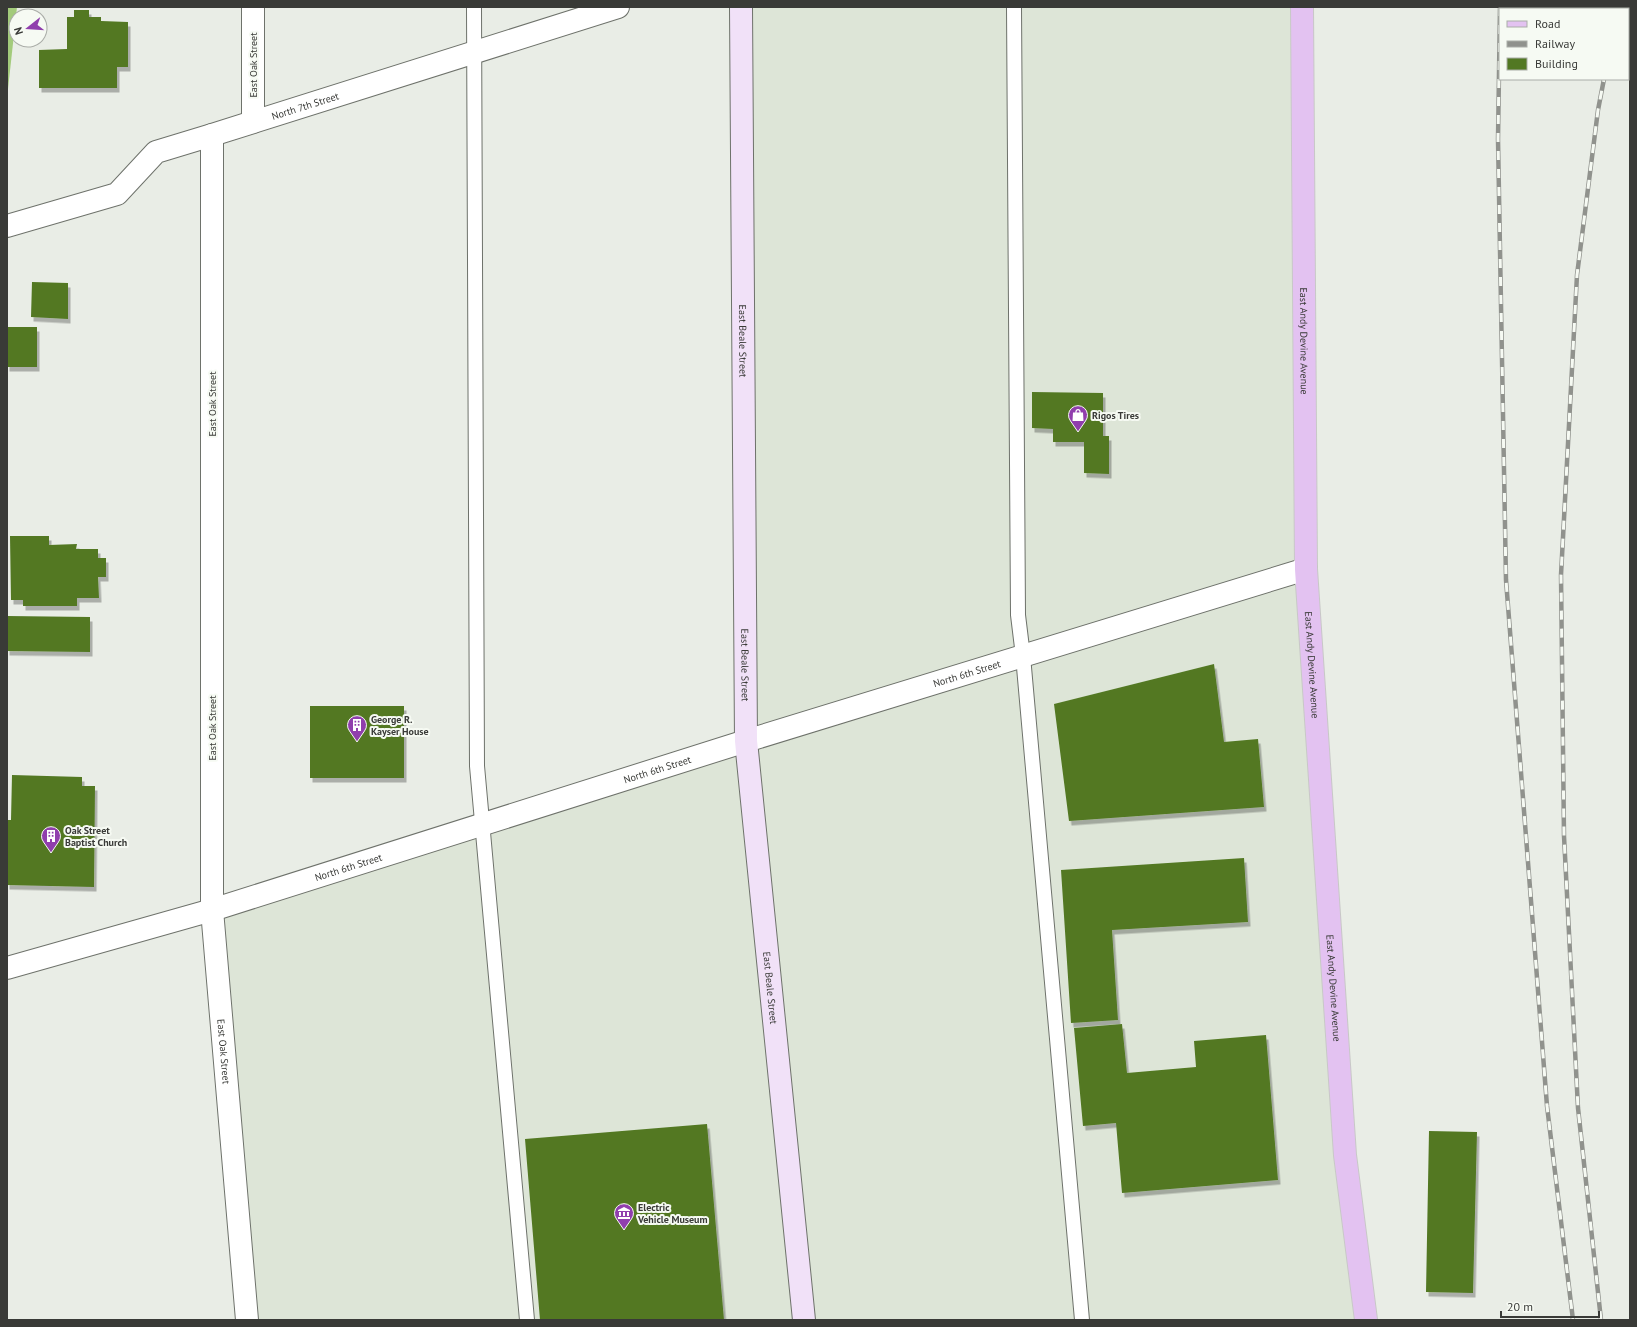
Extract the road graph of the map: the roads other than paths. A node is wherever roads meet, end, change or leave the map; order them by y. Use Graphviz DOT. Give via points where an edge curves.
graph roads {
  1 [pos="253,7"];
  2 [pos="474,7"];
  3 [pos="618,7"];
  4 [pos="741,7"];
  5 [pos="1014,7"];
  6 [pos="1302,7"];
  7 [pos="474,53"];
  8 [pos="253,122"];
  9 [pos="212,136"];
  10 [pos="7,226"];
  11 [pos="1306,568"];
  12 [pos="1023,656"];
  13 [pos="746,741"];
  14 [pos="483,824"];
  15 [pos="212,910"];
  16 [pos="7,968"];
  17 [pos="247,1320"];
  18 [pos="527,1320"];
  19 [pos="804,1320"];
  20 [pos="1082,1320"];
  21 [pos="1366,1320"];
  1 -- 8 [label="street, East Oak Street"];
  2 -- 7 [label="lane"];
  3 -- 7 [label="street, North 7th Street"];
  4 -- 13 [label="main road, East Beale Street"];
  5 -- 12 [label="lane" via="1018,615"];
  6 -- 11 [label="main road, East Andy Devine Avenue"];
  7 -- 8 [label="street, North 7th Street"];
  7 -- 14 [label="lane" via="477,766"];
  8 -- 9 [label="street, North 7th Street"];
  9 -- 10 [label="street, North 7th Street" via="156,152 117,194"];
  9 -- 15 [label="street, East Oak Street"];
  11 -- 12 [label="street, North 6th Street"];
  11 -- 21 [label="main road, East Andy Devine Avenue" via="1345,1155"];
  12 -- 13 [label="street, North 6th Street"];
  12 -- 20 [label="lane"];
  13 -- 14 [label="street, North 6th Street"];
  13 -- 19 [label="main road, East Beale Street"];
  14 -- 15 [label="street, North 6th Street"];
  14 -- 18 [label="lane"];
  15 -- 16 [label="street, North 6th Street"];
  15 -- 17 [label="street, East Oak Street"];
}
